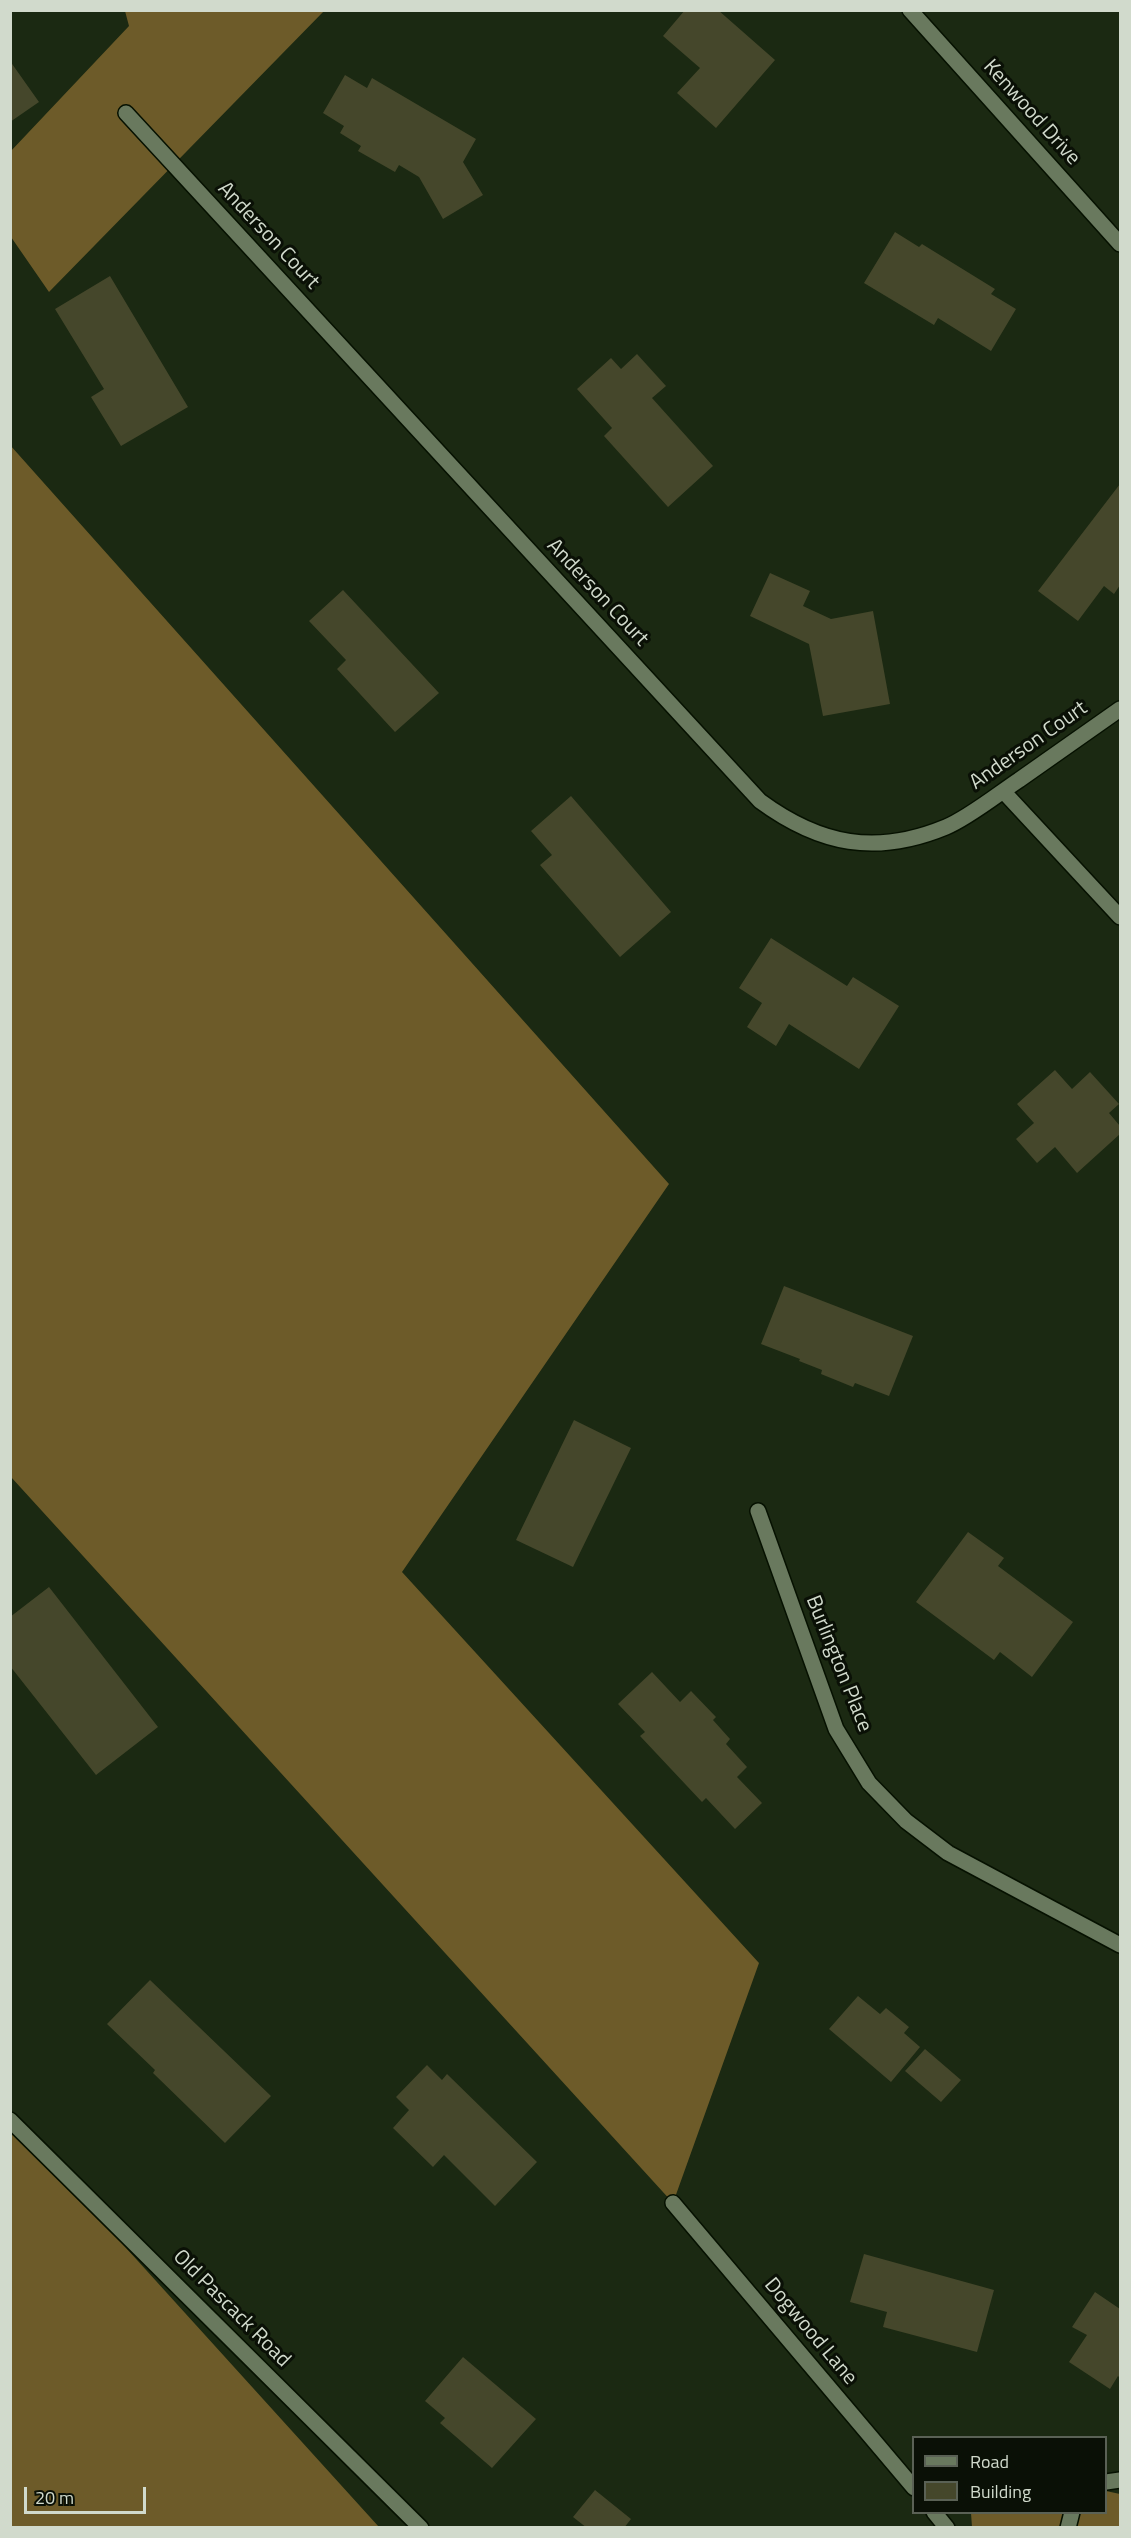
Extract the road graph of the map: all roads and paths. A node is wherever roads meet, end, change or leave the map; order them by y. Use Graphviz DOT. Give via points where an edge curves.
graph roads {
  1 [pos="910,10"];
  2 [pos="126,113"];
  3 [pos="1120,244"];
  4 [pos="1120,709"];
  5 [pos="1003,791"];
  6 [pos="1120,917"];
  7 [pos="758,1511"];
  8 [pos="1120,1945"];
  9 [pos="10,2120"];
  10 [pos="673,2204"];
  11 [pos="912,2486"];
  12 [pos="936,2514"];
  13 [pos="421,2528"];
  14 [pos="947,2528"];
  1 -- 3 [label="street, Kenwood Drive"];
  2 -- 5 [label="street, Anderson Court" via="760,801 787,820 825,837 863,843 905,841 948,827"];
  4 -- 5 [label="street, Anderson Court"];
  5 -- 6 [label="street"];
  7 -- 8 [label="street, Burlington Place" via="836,1729 869,1783 906,1821 948,1853"];
  9 -- 13 [label="street, Old Pascack Road"];
  10 -- 11 [label="street, Dogwood Lane"];
  12 -- 14 [label="street"];
}
